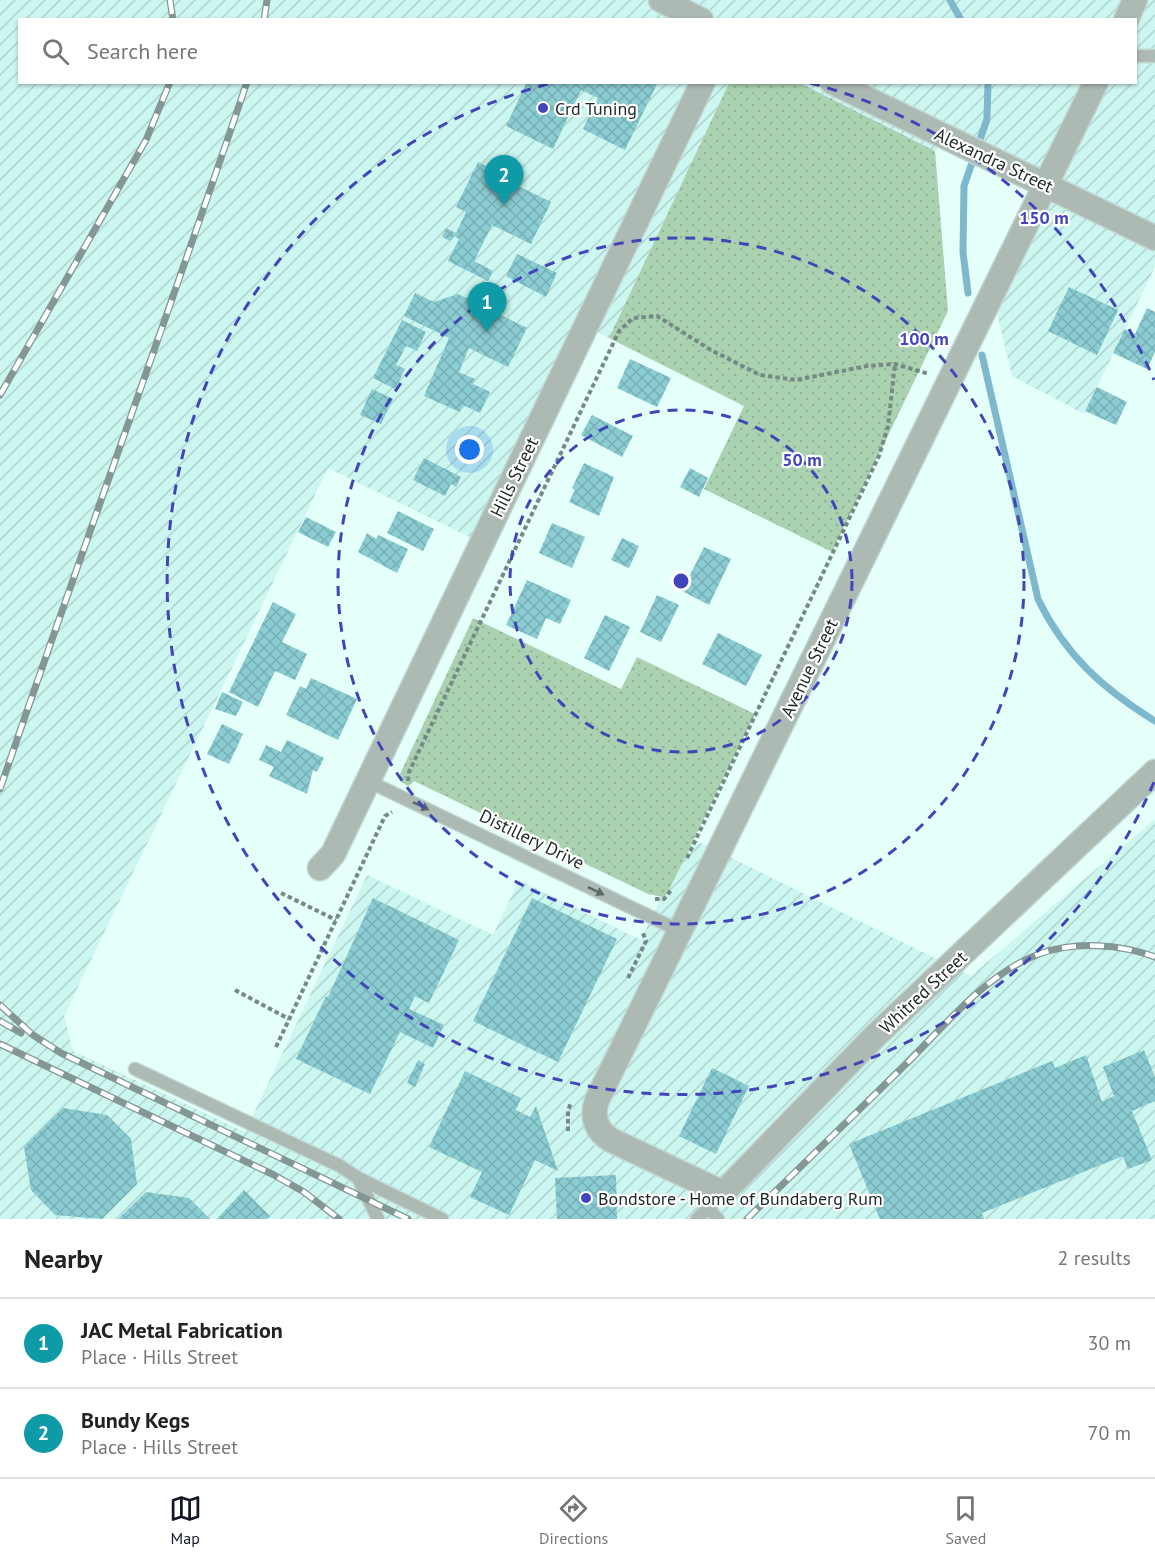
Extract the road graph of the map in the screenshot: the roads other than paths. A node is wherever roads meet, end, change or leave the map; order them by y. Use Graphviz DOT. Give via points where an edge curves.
graph roads {
  1 [pos="661,0"];
  2 [pos="1136,0"];
  3 [pos="697,18"];
  4 [pos="1127,18"];
  5 [pos="1137,56"];
  6 [pos="1155,56"];
  7 [pos="702,84"];
  8 [pos="836,84"];
  9 [pos="1095,84"];
  10 [pos="1047,185"];
  11 [pos="1155,238"];
  12 [pos="1155,772"];
  13 [pos="368,781"];
  14 [pos="320,868"];
  15 [pos="680,931"];
  16 [pos="135,1069"];
  17 [pos="358,1178"];
  18 [pos="716,1201"];
  19 [pos="378,1219"];
  20 [pos="442,1219"];
  21 [pos="698,1219"];
  22 [pos="718,1219"];
  1 -- 3 [label="street"];
  2 -- 4 [label="street"];
  5 -- 6 [label="lane"];
  7 -- 13 [label="street, Hills Street"];
  8 -- 10 [label="street, Alexandra Street"];
  9 -- 10 [label="street, Avenue Street"];
  10 -- 11 [label="street, Alexandra Street"];
  10 -- 15 [label="street, Avenue Street"];
  12 -- 18 [label="street, Whitred Street" via="874,1037"];
  13 -- 14 [label="street, Hills Street" via="333,854"];
  13 -- 15 [label="lane, Distillery Drive, one-way"];
  15 -- 18 [label="street, Avenue Street" via="597,1100 594,1119 603,1135"];
  16 -- 17 [label="lane"];
  17 -- 19 [label="lane"];
  17 -- 20 [label="lane"];
  18 -- 21 [label="lane, Whitred Street"];
  18 -- 22 [label="lane"];
}
